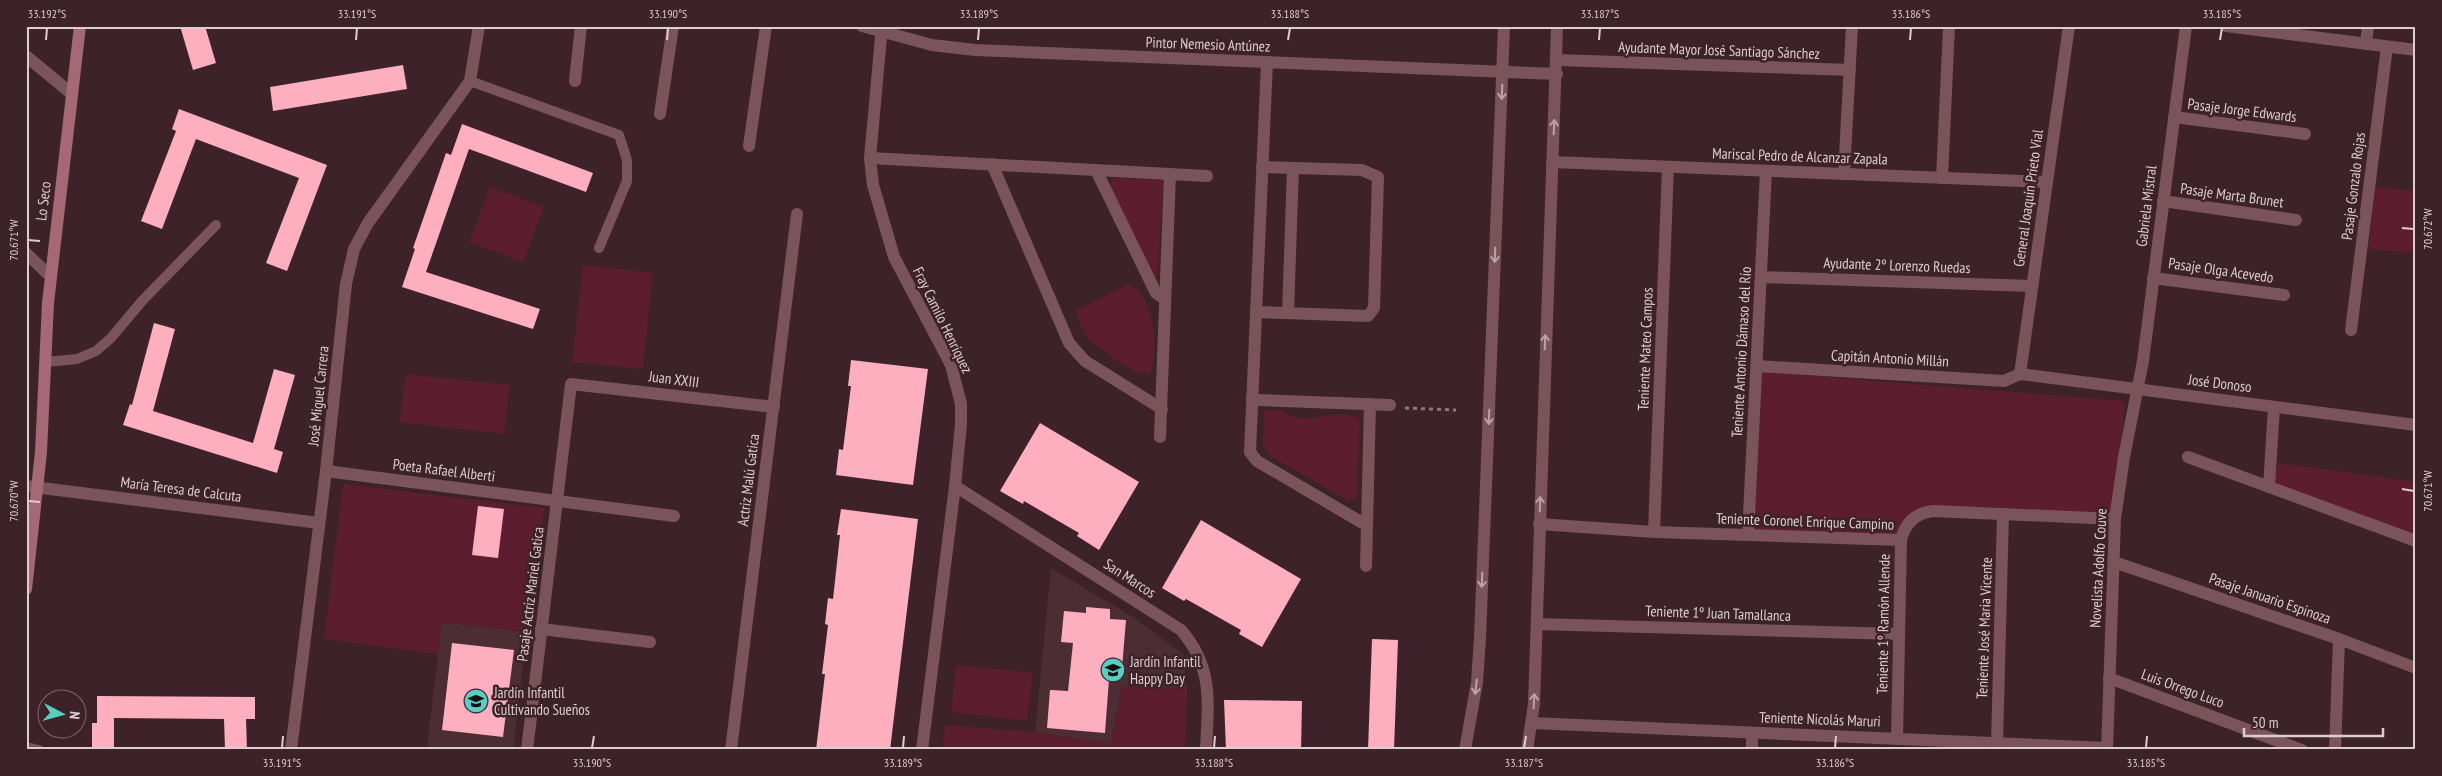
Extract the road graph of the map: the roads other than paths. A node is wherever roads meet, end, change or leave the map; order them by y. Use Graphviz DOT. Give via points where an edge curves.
graph roads {
  1 [pos="80,26"];
  2 [pos="479,26"];
  3 [pos="581,26"];
  4 [pos="673,26"];
  5 [pos="766,26"];
  6 [pos="862,26"];
  7 [pos="1504,26"];
  8 [pos="1557,26"];
  9 [pos="1852,26"];
  10 [pos="1949,26"];
  11 [pos="2069,26"];
  12 [pos="2186,26"];
  13 [pos="2226,26"];
  14 [pos="2368,26"];
  15 [pos="881,29"];
  16 [pos="2276,30"];
  17 [pos="2366,44"];
  18 [pos="2387,47"];
  19 [pos="2416,50"];
  20 [pos="26,56"];
  21 [pos="1557,60"];
  22 [pos="1267,62"];
  23 [pos="1850,70"];
  24 [pos="1503,71"];
  25 [pos="1556,74"];
  26 [pos="470,81"];
  27 [pos="575,81"];
  28 [pos="72,94"];
  29 [pos="660,114"];
  30 [pos="2174,117"];
  31 [pos="2305,134"];
  32 [pos="749,146"];
  33 [pos="870,158"];
  34 [pos="1552,162"];
  35 [pos="992,164"];
  36 [pos="1262,167"];
  37 [pos="1668,167"];
  38 [pos="1293,168"];
  39 [pos="1096,170"];
  40 [pos="1766,171"];
  41 [pos="1170,174"];
  42 [pos="1844,174"];
  43 [pos="1207,176"];
  44 [pos="1942,178"];
  45 [pos="2047,182"];
  46 [pos="2163,201"];
  47 [pos="797,214"];
  48 [pos="2296,220"];
  49 [pos="216,225"];
  50 [pos="599,248"];
  51 [pos="26,253"];
  52 [pos="51,277"];
  53 [pos="1761,277"];
  54 [pos="2153,278"];
  55 [pos="2032,286"];
  56 [pos="2284,295"];
  57 [pos="1165,300"];
  58 [pos="1256,312"];
  59 [pos="1288,313"];
  60 [pos="2351,330"];
  61 [pos="46,362"];
  62 [pos="1757,366"];
  63 [pos="2020,374"];
  64 [pos="571,384"];
  65 [pos="2137,390"];
  66 [pos="1252,397"];
  67 [pos="1370,404"];
  68 [pos="1390,405"];
  69 [pos="2274,406"];
  70 [pos="774,407"];
  71 [pos="1162,409"];
  72 [pos="2416,424"];
  73 [pos="1160,437"];
  74 [pos="2188,457"];
  75 [pos="326,471"];
  76 [pos="32,486"];
  77 [pos="955,486"];
  78 [pos="2269,487"];
  79 [pos="558,501"];
  80 [pos="2003,514"];
  81 [pos="674,516"];
  82 [pos="2115,519"];
  83 [pos="319,523"];
  84 [pos="1539,524"];
  85 [pos="1366,525"];
  86 [pos="1654,532"];
  87 [pos="1748,535"];
  88 [pos="1901,540"];
  89 [pos="2416,542"];
  90 [pos="2114,562"];
  91 [pos="1366,566"];
  92 [pos="26,589"];
  93 [pos="1537,624"];
  94 [pos="541,629"];
  95 [pos="1899,634"];
  96 [pos="2339,639"];
  97 [pos="650,642"];
  98 [pos="2416,668"];
  99 [pos="2109,678"];
  100 [pos="1532,723"];
  101 [pos="1752,733"];
  102 [pos="1897,739"];
  103 [pos="1997,743"];
  104 [pos="26,747"];
  105 [pos="2107,749"];
  106 [pos="39,750"];
  107 [pos="291,750"];
  108 [pos="527,750"];
  109 [pos="731,750"];
  110 [pos="922,750"];
  111 [pos="1206,750"];
  112 [pos="1465,750"];
  113 [pos="1527,750"];
  114 [pos="1752,750"];
  115 [pos="2302,750"];
  116 [pos="2335,750"];
  1 -- 28 [label="main road, Lo Seco"];
  2 -- 26 [label="street"];
  3 -- 27 [label="street"];
  4 -- 29 [label="street"];
  5 -- 32 [label="street"];
  6 -- 15 [label="street, Pintor Nemesio Antúnez"];
  7 -- 24 [label="street"];
  8 -- 21 [label="street"];
  9 -- 23 [label="street"];
  10 -- 44 [label="street"];
  11 -- 45 [label="street, General Joaquín Prieto Vial"];
  12 -- 30 [label="street, Gabriela Mistral"];
  13 -- 16 [label="street"];
  14 -- 17 [label="street"];
  15 -- 22 [label="street, Pintor Nemesio Antúnez" via="932,44 975,50"];
  15 -- 33 [label="street, Fray Camilo Henríquez"];
  16 -- 17 [label="street"];
  17 -- 18 [label="street"];
  18 -- 19 [label="street"];
  18 -- 60 [label="street, Pasaje Gonzalo Rojas"];
  20 -- 28 [label="street"];
  21 -- 23 [label="street, Ayudante Mayor José Santiago Sánchez"];
  21 -- 25 [label="street"];
  22 -- 24 [label="street, Pintor Nemesio Antúnez"];
  22 -- 36 [label="street"];
  23 -- 42 [label="street"];
  24 -- 25 [label="street, Pintor Nemesio Antúnez"];
  24 -- 112 [label="street, one-way" via="1480,638 1477,682"];
  34 -- 25 [label="street, one-way"];
  26 -- 50 [label="lane" via="619,135 627,160 626,181"];
  26 -- 75 [label="street, José Miguel Carrera" via="368,223 354,249 346,284"];
  28 -- 52 [label="main road, Lo Seco"];
  30 -- 31 [label="street, Pasaje Jorge Edwards"];
  30 -- 46 [label="street, Gabriela Mistral"];
  33 -- 35 [label="street"];
  33 -- 77 [label="street, Fray Camilo Henríquez" via="873,185 894,256 957,384 961,424"];
  34 -- 37 [label="street, Mariscal Pedro de Alcanzar Zapala"];
  84 -- 34 [label="street, one-way"];
  35 -- 39 [label="street"];
  35 -- 71 [label="street" via="1069,343 1085,361"];
  36 -- 38 [label="street"];
  36 -- 58 [label="street"];
  37 -- 40 [label="street, Mariscal Pedro de Alcanzar Zapala"];
  37 -- 86 [label="street, Teniente Mateo Campos"];
  38 -- 59 [label="street"];
  38 -- 59 [label="street" via="1362,170 1378,177 1374,308 1368,316"];
  39 -- 41 [label="street"];
  39 -- 57 [label="street" via="1156,293"];
  40 -- 42 [label="street, Mariscal Pedro de Alcanzar Zapala"];
  40 -- 53 [label="street, Teniente Antonio Dámaso del Río"];
  41 -- 43 [label="street"];
  41 -- 57 [label="street"];
  42 -- 44 [label="street, Mariscal Pedro de Alcanzar Zapala"];
  44 -- 45 [label="street, Mariscal Pedro de Alcanzar Zapala"];
  45 -- 55 [label="street, General Joaquín Prieto Vial"];
  46 -- 48 [label="street, Pasaje Marta Brunet"];
  46 -- 54 [label="street, Gabriela Mistral"];
  47 -- 70 [label="street, Actriz Malú Gatica"];
  49 -- 61 [label="lane" via="96,351 77,359"];
  51 -- 52 [label="street"];
  52 -- 61 [label="main road, Lo Seco"];
  53 -- 55 [label="street, Ayudante 2º Lorenzo Ruedas"];
  53 -- 62 [label="street, Teniente Antonio Dámaso del Río"];
  54 -- 56 [label="street, Pasaje Olga Acevedo"];
  54 -- 65 [label="street, Gabriela Mistral"];
  55 -- 63 [label="street, General Joaquín Prieto Vial"];
  57 -- 71 [label="street"];
  58 -- 59 [label="street"];
  58 -- 66 [label="street"];
  61 -- 76 [label="main road, Lo Seco"];
  62 -- 63 [label="street, Capitán Antonio Millán" via="2004,381"];
  62 -- 87 [label="street, Teniente Antonio Dámaso del Río"];
  63 -- 65 [label="street, José Donoso"];
  64 -- 70 [label="street, Juan XXIII"];
  64 -- 79 [label="street, Pasaje Actriz Mariel Gatica"];
  65 -- 69 [label="street, José Donoso"];
  65 -- 82 [label="street, Novelista Adolfo Couve"];
  66 -- 67 [label="street" via="1258,400"];
  66 -- 85 [label="street" via="1250,452 1257,461"];
  67 -- 68 [label="street"];
  67 -- 85 [label="street"];
  69 -- 72 [label="street, José Donoso"];
  69 -- 78 [label="street"];
  70 -- 109 [label="street, Actriz Malú Gatica"];
  71 -- 73 [label="street"];
  74 -- 78 [label="street"];
  75 -- 79 [label="street, Poeta Rafael Alberti"];
  75 -- 83 [label="street, José Miguel Carrera"];
  76 -- 83 [label="street, María Teresa de Calcuta"];
  76 -- 92 [label="main road, Lo Seco"];
  77 -- 110 [label="street, Fray Camilo Henríquez"];
  77 -- 111 [label="street, San Marcos" via="1181,630 1197,651 1206,675"];
  78 -- 89 [label="street"];
  79 -- 81 [label="street"];
  79 -- 94 [label="street, Pasaje Actriz Mariel Gatica"];
  80 -- 82 [label="street, Teniente Coronel Enrique Campino"];
  80 -- 88 [label="street, Teniente Coronel Enrique Campino" via="1926,512 1907,526"];
  80 -- 103 [label="street, Teniente José Maria Vicente"];
  82 -- 90 [label="street, Novelista Adolfo Couve"];
  83 -- 107 [label="street, José Miguel Carrera"];
  84 -- 86 [label="street, Teniente Coronel Enrique Campino"];
  84 -- 93 [label="street"];
  85 -- 91 [label="street"];
  86 -- 87 [label="street, Teniente Coronel Enrique Campino"];
  87 -- 88 [label="street, Teniente Coronel Enrique Campino"];
  88 -- 95 [label="street, Teniente 1º Ramón Allende"];
  90 -- 96 [label="street, Pasaje Januario Espinoza"];
  90 -- 99 [label="street, Novelista Adolfo Couve"];
  93 -- 95 [label="street, Teniente 1º Juan Tamallanca"];
  100 -- 93 [label="street, one-way"];
  94 -- 97 [label="street"];
  94 -- 108 [label="street, Pasaje Actriz Mariel Gatica"];
  95 -- 102 [label="street, Teniente 1º Ramón Allende"];
  96 -- 98 [label="street, Pasaje Januario Espinoza"];
  96 -- 116 [label="street"];
  99 -- 105 [label="street, Novelista Adolfo Couve"];
  99 -- 115 [label="street, Luis Orrego Luco"];
  100 -- 101 [label="street, Teniente Nicolás Maruri"];
  100 -- 113 [label="street"];
  101 -- 102 [label="street, Teniente Nicolás Maruri"];
  101 -- 114 [label="street"];
  102 -- 103 [label="street, Teniente Nicolás Maruri"];
  103 -- 105 [label="street, Teniente Nicolás Maruri"];
  104 -- 106 [label="lane"];
}
